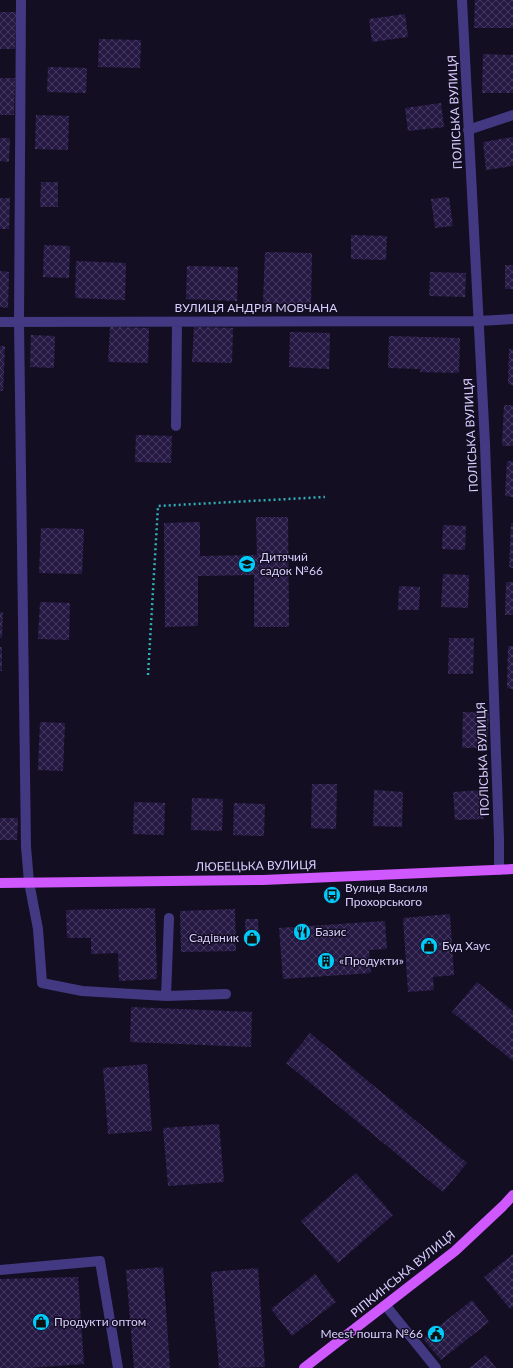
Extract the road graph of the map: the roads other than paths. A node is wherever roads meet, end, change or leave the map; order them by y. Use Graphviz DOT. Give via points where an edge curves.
graph roads {
  1 [pos="21,0"];
  2 [pos="462,0"];
  3 [pos="513,115"];
  4 [pos="468,130"];
  5 [pos="513,319"];
  6 [pos="478,321"];
  7 [pos="0,322"];
  8 [pos="19,322"];
  9 [pos="177,322"];
  10 [pos="176,426"];
  11 [pos="499,870"];
  12 [pos="513,870"];
  13 [pos="29,882"];
  14 [pos="0,883"];
  15 [pos="169,918"];
  16 [pos="226,994"];
  17 [pos="166,996"];
  18 [pos="513,1195"];
  19 [pos="0,1270"];
  20 [pos="386,1306"];
  21 [pos="118,1368"];
  22 [pos="304,1368"];
  23 [pos="436,1368"];
  1 -- 8 [label="street"];
  2 -- 4 [label="street, ПОЛІСЬКА ВУЛИЦЯ"];
  3 -- 4 [label="street"];
  4 -- 6 [label="street, ПОЛІСЬКА ВУЛИЦЯ"];
  5 -- 6 [label="street, ВУЛИЦЯ АНДРІЯ МОВЧАНА"];
  6 -- 9 [label="street, ВУЛИЦЯ АНДРІЯ МОВЧАНА"];
  6 -- 11 [label="street, ПОЛІСЬКА ВУЛИЦЯ" via="486,475"];
  7 -- 8 [label="street, ВУЛИЦЯ АНДРІЯ МОВЧАНА"];
  8 -- 9 [label="street, ВУЛИЦЯ АНДРІЯ МОВЧАНА"];
  8 -- 13 [label="street" via="26,847"];
  9 -- 10 [label="street"];
  11 -- 12 [label="main road, ЛЮБЕЦЬКА ВУЛИЦЯ"];
  11 -- 13 [label="main road, ЛЮБЕЦЬКА ВУЛИЦЯ" via="263,880"];
  13 -- 14 [label="main road, ЛЮБЕЦЬКА ВУЛИЦЯ"];
  13 -- 17 [label="street" via="38,929 42,983 82,991"];
  15 -- 17 [label="street"];
  16 -- 17 [label="street"];
  18 -- 20 [label="main road, РІПКИНСЬКА ВУЛИЦЯ" via="455,1251"];
  19 -- 21 [label="street" via="100,1261"];
  20 -- 22 [label="main road, РІПКИНСЬКА ВУЛИЦЯ"];
  20 -- 23 [label="street"];
}
